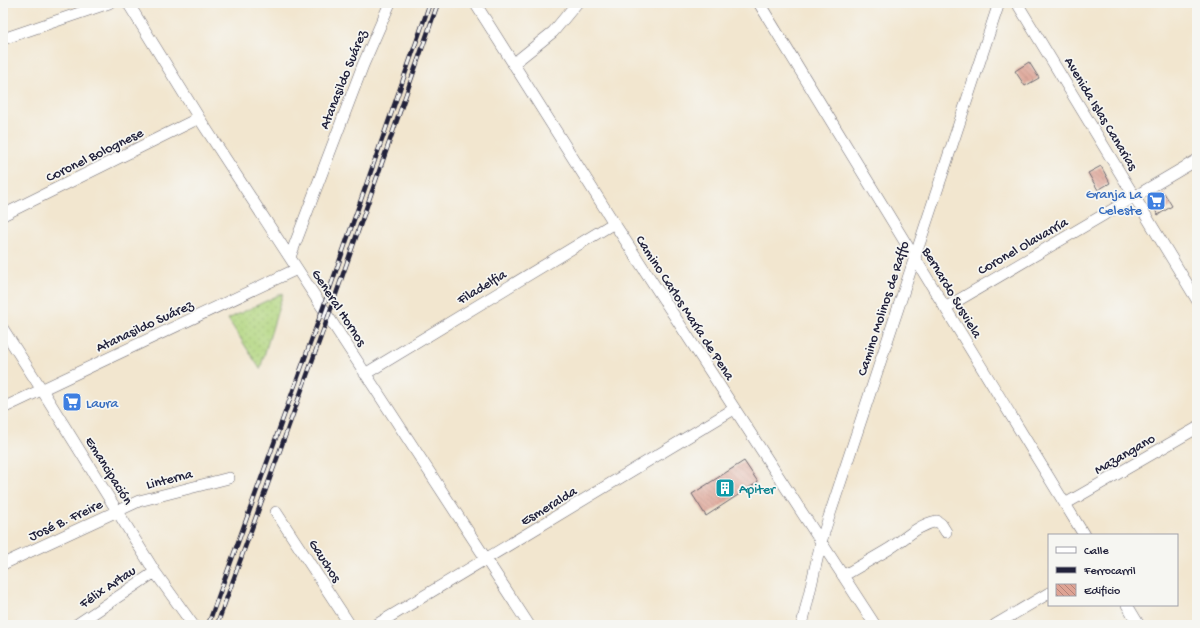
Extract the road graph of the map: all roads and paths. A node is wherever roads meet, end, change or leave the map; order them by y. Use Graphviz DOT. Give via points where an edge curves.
graph roads {
  1 [pos="110,3"];
  2 [pos="128,3"];
  3 [pos="390,3"];
  4 [pos="475,3"];
  5 [pos="577,3"];
  6 [pos="759,3"];
  7 [pos="999,3"];
  8 [pos="1017,3"];
  9 [pos="3,39"];
  10 [pos="512,64"];
  11 [pos="199,118"];
  12 [pos="1197,160"];
  13 [pos="1135,196"];
  14 [pos="3,215"];
  15 [pos="614,223"];
  16 [pos="290,257"];
  17 [pos="914,257"];
  18 [pos="297,269"];
  19 [pos="1197,300"];
  20 [pos="945,308"];
  21 [pos="3,329"];
  22 [pos="365,374"];
  23 [pos="42,390"];
  24 [pos="3,408"];
  25 [pos="734,409"];
  26 [pos="1197,428"];
  27 [pos="229,478"];
  28 [pos="1065,504"];
  29 [pos="118,511"];
  30 [pos="276,512"];
  31 [pos="946,532"];
  32 [pos="1083,534"];
  33 [pos="821,542"];
  34 [pos="487,559"];
  35 [pos="3,564"];
  36 [pos="155,572"];
  37 [pos="843,576"];
  38 [pos="1048,594"];
  39 [pos="1128,606"];
  40 [pos="76,625"];
  41 [pos="193,625"];
  42 [pos="350,625"];
  43 [pos="376,625"];
  44 [pos="529,625"];
  45 [pos="802,625"];
  46 [pos="875,625"];
  47 [pos="995,625"];
  48 [pos="1139,625"];
  1 -- 9 [label="street"];
  2 -- 11 [label="street, General Hornos"];
  3 -- 16 [label="street, Atanasildo Suárez" via="363,65"];
  4 -- 10 [label="street, Camino Carlos María de Pena"];
  5 -- 10 [label="street" via="552,32"];
  6 -- 17 [label="street, Bernardo Susviela"];
  7 -- 17 [label="street, Camino Molinos de Raffo"];
  8 -- 13 [label="street, Avenida Islas Canarias"];
  10 -- 15 [label="street, Camino Carlos María de Pena"];
  11 -- 14 [label="street, Coronel Bolognese"];
  11 -- 16 [label="street, General Hornos"];
  12 -- 13 [label="street, Coronel Olavarría"];
  13 -- 19 [label="street, Avenida Islas Canarias"];
  13 -- 20 [label="street, Coronel Olavarría"];
  15 -- 22 [label="street, Filadelfia"];
  15 -- 25 [label="street, Camino Carlos María de Pena"];
  16 -- 18 [label="street, General Hornos"];
  17 -- 20 [label="street, Bernardo Susviela"];
  17 -- 33 [label="street, Camino Molinos de Raffo"];
  18 -- 22 [label="street, General Hornos"];
  18 -- 23 [label="street, Atanasildo Suárez"];
  20 -- 28 [label="street, Bernardo Susviela"];
  21 -- 23 [label="street, Emancipación"];
  22 -- 34 [label="street, General Hornos"];
  23 -- 24 [label="street, Atanasildo Suárez"];
  23 -- 29 [label="street, Emancipación"];
  25 -- 33 [label="street, Camino Carlos María de Pena"];
  25 -- 34 [label="street, Esmeralda"];
  26 -- 28 [label="street, Mazangano"];
  27 -- 29 [label="street, Linterna" via="139,501"];
  28 -- 32 [label="street, Bernardo Susviela"];
  29 -- 35 [label="street, José B. Freire"];
  29 -- 36 [label="street, Emancipación"];
  30 -- 42 [label="street, Gauchos"];
  31 -- 37 [label="street" via="942,524 932,522 914,530 890,549"];
  33 -- 37 [label="street, Camino Carlos María de Pena"];
  33 -- 45 [label="street, Camino Molinos de Raffo"];
  34 -- 43 [label="street, Esmeralda"];
  34 -- 44 [label="street, General Hornos"];
  36 -- 40 [label="street, Félix Artau"];
  36 -- 41 [label="street, Emancipación"];
  37 -- 46 [label="street, Camino Carlos María de Pena"];
  38 -- 47 [label="street"];
  39 -- 48 [label="street"];
}
